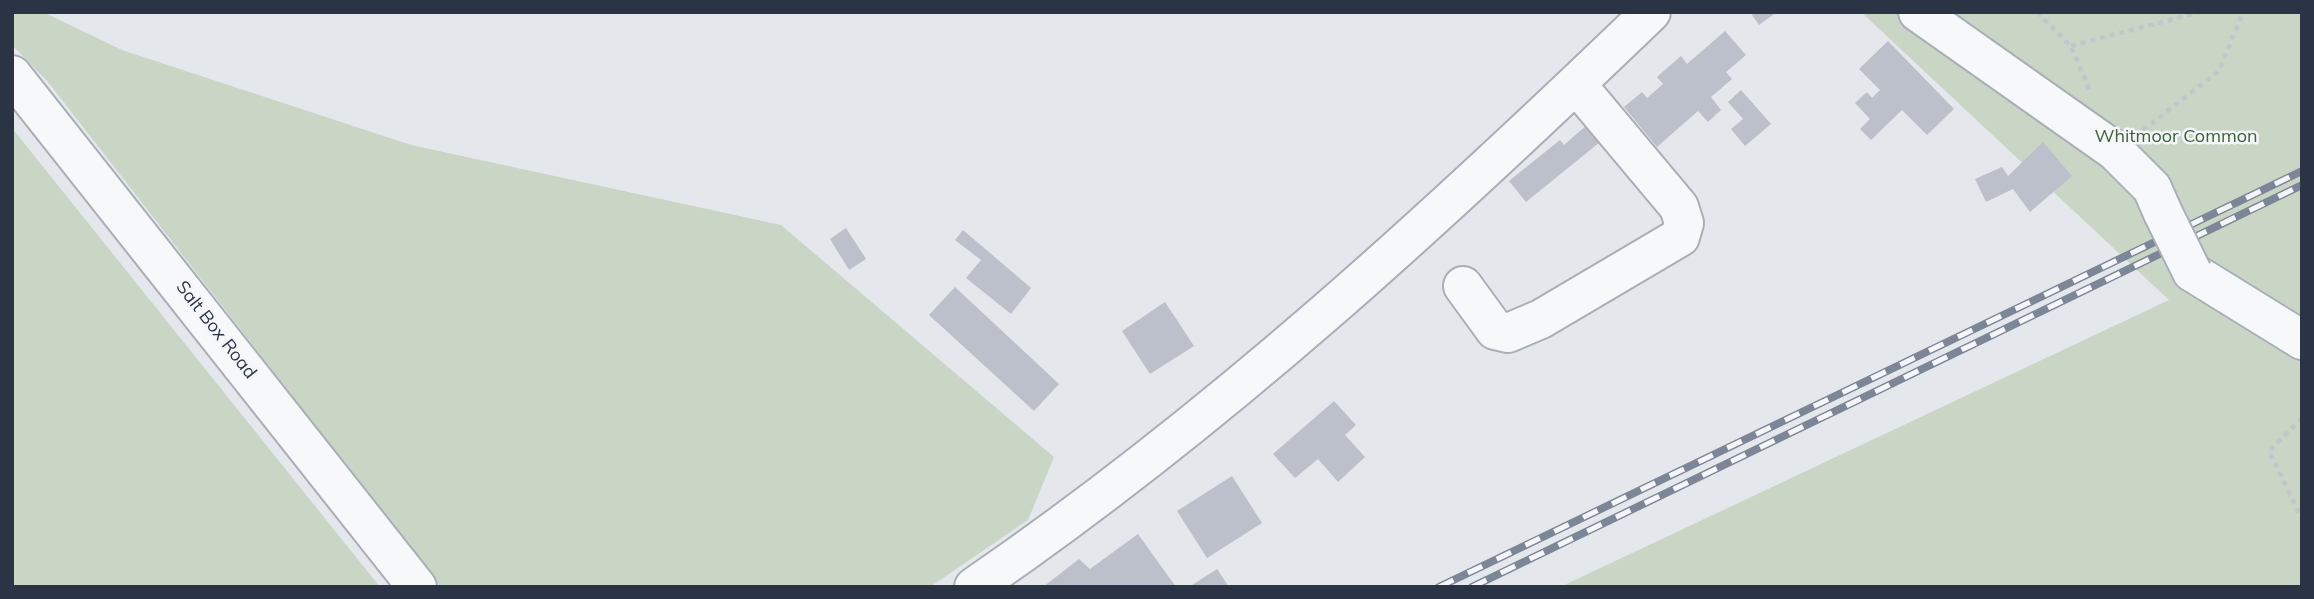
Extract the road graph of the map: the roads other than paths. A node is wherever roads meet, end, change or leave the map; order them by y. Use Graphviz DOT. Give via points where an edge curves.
graph roads {
  1 [pos="1651,12"];
  2 [pos="1918,12"];
  3 [pos="12,75"];
  4 [pos="1576,84"];
  5 [pos="1463,286"];
  6 [pos="2302,340"];
  7 [pos="418,587"];
  8 [pos="974,587"];
  1 -- 4 [label="street"];
  2 -- 6 [label="street, bridge" via="2115,151 2152,188 2192,272"];
  3 -- 7 [label="street, Salt Box Road"];
  4 -- 5 [label="street" via="1679,207 1684,223 1680,237 1507,333 1495,331"];
  4 -- 8 [label="street" via="1455,200 1242,385 1041,541"];
}
